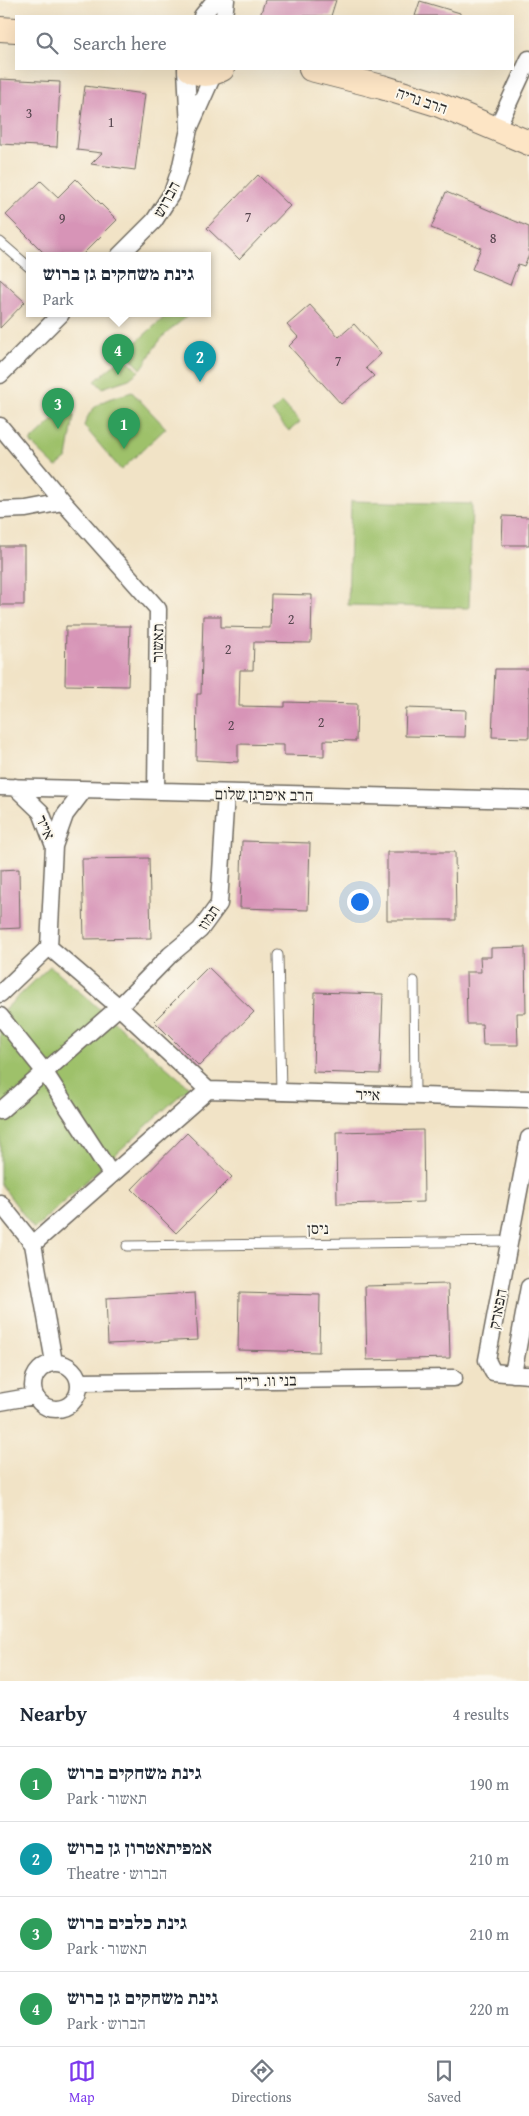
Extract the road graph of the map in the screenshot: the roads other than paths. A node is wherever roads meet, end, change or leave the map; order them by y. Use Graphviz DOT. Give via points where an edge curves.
graph roads {
  1 [pos="215,0"];
  2 [pos="226,0"];
  3 [pos="203,15"];
  4 [pos="224,15"];
  5 [pos="0,29"];
  6 [pos="15,30"];
  7 [pos="529,59"];
  8 [pos="188,70"];
  9 [pos="190,70"];
  10 [pos="315,70"];
  11 [pos="218,71"];
  12 [pos="496,128"];
  13 [pos="189,129"];
  14 [pos="529,143"];
  15 [pos="0,242"];
  16 [pos="123,252"];
  17 [pos="26,264"];
  18 [pos="58,317"];
  19 [pos="0,375"];
  20 [pos="0,426"];
  21 [pos="63,502"];
  22 [pos="0,510"];
  23 [pos="7,787"];
  24 [pos="84,790"];
  25 [pos="156,791"];
  26 [pos="226,793"];
  27 [pos="529,800"];
  28 [pos="54,846"];
  29 [pos="49,948"];
  30 [pos="278,955"];
  31 [pos="414,981"];
  32 [pos="0,994"];
  33 [pos="119,1007"];
  34 [pos="0,1016"];
  35 [pos="44,1071"];
  36 [pos="208,1090"];
  37 [pos="281,1092"];
  38 [pos="416,1096"];
  39 [pos="529,1098"];
  40 [pos="0,1111"];
  41 [pos="529,1138"];
  42 [pos="112,1174"];
  43 [pos="0,1203"];
  44 [pos="510,1241"];
  45 [pos="33,1244"];
  46 [pos="127,1246"];
  47 [pos="529,1287"];
  48 [pos="54,1362"];
  49 [pos="521,1374"];
  50 [pos="454,1378"];
  51 [pos="79,1382"];
  52 [pos="34,1396"];
  53 [pos="0,1402"];
  1 -- 3 [label="street"];
  2 -- 4 [label="street"];
  5 -- 6 [label="street"];
  7 -- 12 [label="street"];
  8 -- 13 [label="street, הברוש"];
  9 -- 11 [label="street" via="200,74"];
  10 -- 12 [label="street, הרב נריה" via="382,86"];
  11 -- 13 [label="street, הברוש"];
  12 -- 14 [label="street, הרב נריה"];
  13 -- 16 [label="street, הברוש" via="172,193 154,221"];
  15 -- 17 [label="lane"];
  18 -- 19 [label="street"];
  20 -- 21 [label="street, תאשור"];
  21 -- 22 [label="street"];
  21 -- 25 [label="street, תאשור" via="158,609"];
  23 -- 24 [label="street, הרב איפרגן שלום"];
  23 -- 28 [label="street, אייר" via="41,812"];
  24 -- 25 [label="street, הרב איפרגן שלום"];
  24 -- 28 [label="street, אייר" via="65,815"];
  25 -- 26 [label="street, הרב איפרגן שלום"];
  26 -- 27 [label="street, הרב איפרגן שלום"];
  26 -- 33 [label="street, תמוז" via="219,904 200,930 170,955"];
  28 -- 29 [label="street, אייר"];
  29 -- 32 [label="street"];
  29 -- 33 [label="street"];
  30 -- 37 [label="lane"];
  31 -- 38 [label="lane"];
  33 -- 35 [label="street"];
  33 -- 36 [label="street"];
  34 -- 35 [label="street"];
  35 -- 40 [label="street"];
  35 -- 42 [label="street"];
  36 -- 37 [label="street, אייר"];
  36 -- 42 [label="street"];
  37 -- 38 [label="street, אייר"];
  38 -- 39 [label="street, אייר"];
  41 -- 44 [label="street, הפארק"];
  42 -- 45 [label="street"];
  43 -- 45 [label="street"];
  44 -- 46 [label="lane, ניסן"];
  44 -- 49 [label="street, הפארק" via="487,1360 492,1372"];
  45 -- 48 [label="street"];
  47 -- 49 [label="street, הפארק"];
  48 -- 51 [label="street" via="67,1365"];
  48 -- 52 [label="street" via="35,1374 32,1381"];
  50 -- 51 [label="street, בני וו. רייך"];
  51 -- 52 [label="street" via="77,1396 66,1407 51,1409"];
  52 -- 53 [label="street"];
}
